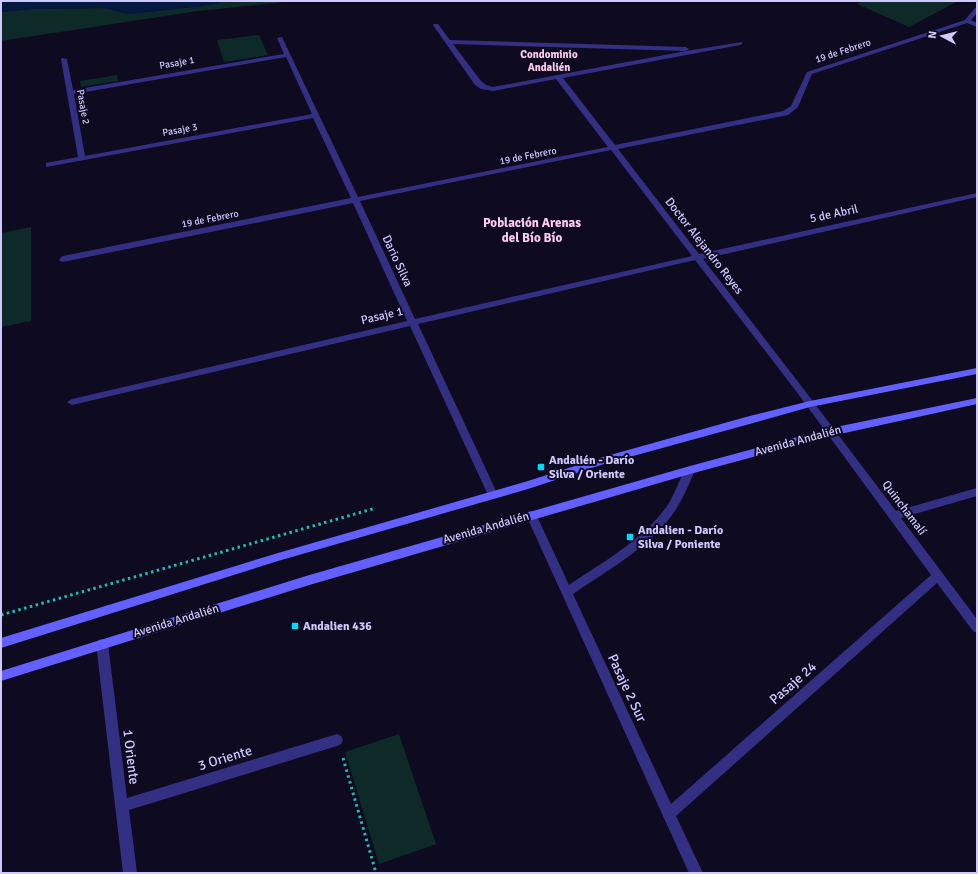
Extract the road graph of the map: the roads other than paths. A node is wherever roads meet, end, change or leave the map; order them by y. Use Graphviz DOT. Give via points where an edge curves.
graph roads {
  1 [pos="977,9"];
  2 [pos="967,21"];
  3 [pos="436,25"];
  4 [pos="977,25"];
  5 [pos="280,38"];
  6 [pos="448,42"];
  7 [pos="740,43"];
  8 [pos="706,50"];
  9 [pos="288,55"];
  10 [pos="64,59"];
  11 [pos="559,78"];
  12 [pos="70,93"];
  13 [pos="316,115"];
  14 [pos="614,149"];
  15 [pos="82,158"];
  16 [pos="49,165"];
  17 [pos="977,195"];
  18 [pos="356,200"];
  19 [pos="697,256"];
  20 [pos="63,259"];
  21 [pos="412,322"];
  22 [pos="977,371"];
  23 [pos="977,401"];
  24 [pos="72,402"];
  25 [pos="810,404"];
  26 [pos="831,432"];
  27 [pos="690,470"];
  28 [pos="977,492"];
  29 [pos="493,495"];
  30 [pos="531,515"];
  31 [pos="893,516"];
  32 [pos="938,575"];
  33 [pos="566,592"];
  34 [pos="977,628"];
  35 [pos="1,643"];
  36 [pos="102,644"];
  37 [pos="1,676"];
  38 [pos="337,740"];
  39 [pos="122,806"];
  40 [pos="669,814"];
  41 [pos="130,873"];
  42 [pos="696,873"];
  1 -- 2 [label="street"];
  2 -- 4 [label="street"];
  2 -- 14 [label="street, 19 de Febrero" via="809,73 794,107 785,113"];
  3 -- 6 [label="street"];
  5 -- 9 [label="street, Dario Silva"];
  6 -- 8 [label="street"];
  6 -- 11 [label="street" via="478,83 488,89"];
  7 -- 8 [label="street"];
  8 -- 11 [label="street"];
  9 -- 12 [label="street, Pasaje 1"];
  9 -- 13 [label="street, Dario Silva"];
  10 -- 12 [label="street, Pasaje 2"];
  11 -- 14 [label="street, Doctor Alejandro Reyes"];
  12 -- 15 [label="street, Pasaje 2"];
  13 -- 15 [label="street, Pasaje 3"];
  13 -- 18 [label="street, Dario Silva"];
  14 -- 18 [label="street, 19 de Febrero"];
  14 -- 19 [label="street, Doctor Alejandro Reyes"];
  15 -- 16 [label="street, Pasaje 3"];
  17 -- 19 [label="street, 5 de Abril"];
  18 -- 20 [label="street, 19 de Febrero"];
  18 -- 21 [label="street, Dario Silva"];
  19 -- 21 [label="street, Pasaje 1"];
  19 -- 25 [label="street, Doctor Alejandro Reyes"];
  21 -- 24 [label="street, Pasaje 1"];
  21 -- 29 [label="street, Dario Silva"];
  22 -- 25 [label="main road"];
  23 -- 26 [label="main road, Avenida Andalién"];
  25 -- 26 [label="street, Quinchamalí"];
  25 -- 29 [label="main road" via="603,461"];
  26 -- 27 [label="main road, Avenida Andalién"];
  26 -- 31 [label="street, Quinchamalí"];
  27 -- 30 [label="main road, Avenida Andalién"];
  27 -- 33 [label="street" via="680,497 656,525 633,546"];
  28 -- 31 [label="street"];
  29 -- 35 [label="main road" via="271,559"];
  30 -- 33 [label="street, Pasaje 2 Sur"];
  30 -- 36 [label="main road, Avenida Andalién"];
  31 -- 32 [label="street, Quinchamalí"];
  32 -- 34 [label="street, Quinchamalí"];
  32 -- 40 [label="street, Pasaje 24"];
  33 -- 40 [label="street, Pasaje 2 Sur"];
  36 -- 37 [label="main road, Avenida Andalién"];
  36 -- 39 [label="street, 1 Oriente"];
  38 -- 39 [label="street, 3 Oriente"];
  39 -- 41 [label="street, 1 Oriente"];
  40 -- 42 [label="street, Pasaje 2 Sur"];
}
